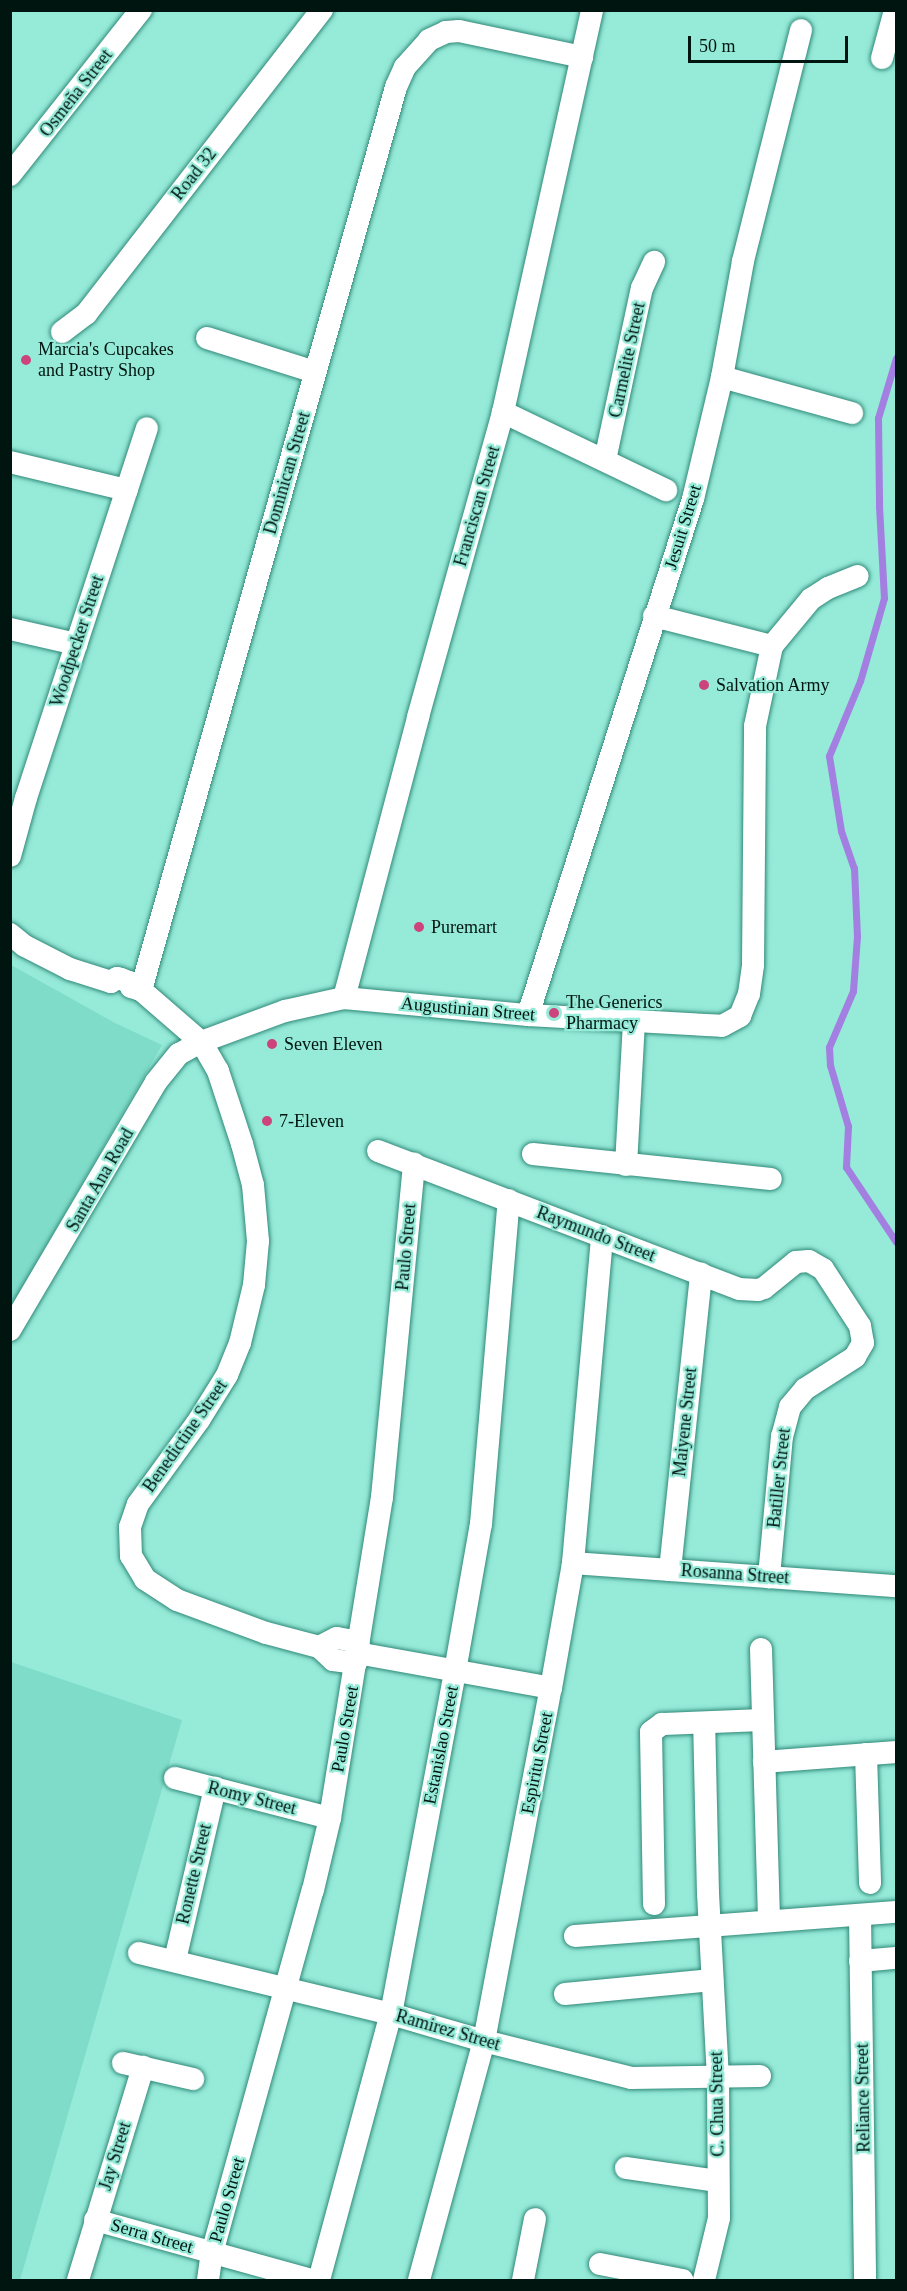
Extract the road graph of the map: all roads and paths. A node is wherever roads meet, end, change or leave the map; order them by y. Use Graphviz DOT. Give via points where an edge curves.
graph roads {
  1 [pos="322,10"];
  2 [pos="592,10"];
  3 [pos="895,10"];
  4 [pos="135,12"];
  5 [pos="801,30"];
  6 [pos="582,57"];
  7 [pos="882,58"];
  8 [pos="10,175"];
  9 [pos="654,262"];
  10 [pos="62,332"];
  11 [pos="207,338"];
  12 [pos="315,372"];
  13 [pos="722,376"];
  14 [pos="503,412"];
  15 [pos="852,413"];
  16 [pos="147,428"];
  17 [pos="604,460"];
  18 [pos="10,462"];
  19 [pos="127,490"];
  20 [pos="666,490"];
  21 [pos="858,576"];
  22 [pos="654,616"];
  23 [pos="10,629"];
  24 [pos="76,645"];
  25 [pos="772,646"];
  26 [pos="18,796"];
  27 [pos="10,856"];
  28 [pos="10,934"];
  29 [pos="128,986"];
  30 [pos="344,998"];
  31 [pos="528,1014"];
  32 [pos="634,1021"];
  33 [pos="201,1042"];
  34 [pos="378,1150"];
  35 [pos="533,1154"];
  36 [pos="414,1164"];
  37 [pos="626,1165"];
  38 [pos="771,1179"];
  39 [pos="509,1200"];
  40 [pos="602,1236"];
  41 [pos="701,1274"];
  42 [pos="10,1330"];
  43 [pos="862,1344"];
  44 [pos="573,1563"];
  45 [pos="670,1569"];
  46 [pos="769,1577"];
  47 [pos="897,1586"];
  48 [pos="761,1649"];
  49 [pos="357,1653"];
  50 [pos="455,1671"];
  51 [pos="551,1688"];
  52 [pos="763,1720"];
  53 [pos="704,1724"];
  54 [pos="897,1752"];
  55 [pos="866,1754"];
  56 [pos="764,1762"];
  57 [pos="175,1778"];
  58 [pos="214,1788"];
  59 [pos="330,1818"];
  60 [pos="870,1883"];
  61 [pos="654,1904"];
  62 [pos="897,1912"];
  63 [pos="860,1915"];
  64 [pos="769,1921"];
  65 [pos="711,1927"];
  66 [pos="575,1936"];
  67 [pos="140,1953"];
  68 [pos="897,1958"];
  69 [pos="175,1960"];
  70 [pos="861,1961"];
  71 [pos="712,1980"];
  72 [pos="286,1988"];
  73 [pos="565,1994"];
  74 [pos="391,2014"];
  75 [pos="484,2042"];
  76 [pos="760,2076"];
  77 [pos="718,2078"];
  78 [pos="193,2079"];
  79 [pos="626,2168"];
  80 [pos="717,2181"];
  81 [pos="535,2219"];
  82 [pos="95,2220"];
  83 [pos="212,2253"];
  84 [pos="600,2264"];
  85 [pos="78,2280"];
  86 [pos="208,2280"];
  87 [pos="312,2280"];
  88 [pos="319,2280"];
  89 [pos="419,2280"];
  90 [pos="523,2280"];
  91 [pos="682,2280"];
  92 [pos="704,2280"];
  93 [pos="865,2280"];
  1 -- 10 [label="street, Road 32" via="86,314"];
  2 -- 6 [label="street, Franciscan Street"];
  3 -- 7 [label="street"];
  4 -- 8 [label="street, Osmeña Street"];
  5 -- 13 [label="street, Jesuit Street" via="743,261"];
  6 -- 12 [label="street, Dominican Street" via="459,31 429,40 416,53 396,87"];
  6 -- 14 [label="street, Franciscan Street"];
  9 -- 17 [label="street, Carmelite Street" via="642,288"];
  11 -- 12 [label="street"];
  12 -- 29 [label="street, Dominican Street"];
  13 -- 15 [label="street"];
  13 -- 22 [label="street, Jesuit Street" via="693,499"];
  14 -- 17 [label="street"];
  14 -- 30 [label="street, Franciscan Street"];
  16 -- 19 [label="street, Woodpecker Street"];
  17 -- 20 [label="street"];
  18 -- 19 [label="street"];
  19 -- 24 [label="street, Woodpecker Street"];
  21 -- 25 [label="street" via="811,599"];
  22 -- 25 [label="street"];
  22 -- 31 [label="street, Jesuit Street"];
  23 -- 24 [label="street"];
  24 -- 26 [label="street, Woodpecker Street"];
  25 -- 32 [label="street, Augustinian Street" via="755,726 753,965 749,994 740,1016 722,1026"];
  26 -- 27 [label="street, Woodpecker Street"];
  28 -- 29 [label="street" via="59,964"];
  29 -- 33 [label="street"];
  30 -- 31 [label="street, Augustinian Street"];
  30 -- 33 [label="street, Augustinian Street" via="285,1011"];
  31 -- 32 [label="street, Augustinian Street"];
  32 -- 37 [label="street"];
  33 -- 42 [label="street, Santa Ana Road" via="179,1054 156,1082"];
  33 -- 49 [label="street, Benedictine Street" via="218,1071 253,1185 258,1241 254,1285 240,1343 227,1375 200,1420 138,1504 130,1527 131,1556 145,1578 177,1600 266,1633 319,1647 333,1659"];
  34 -- 36 [label="street, Raymundo Street"];
  35 -- 37 [label="street"];
  36 -- 39 [label="street, Raymundo Street"];
  36 -- 49 [label="street, Paulo Street" via="382,1497"];
  37 -- 38 [label="street"];
  39 -- 40 [label="street, Raymundo Street"];
  39 -- 50 [label="street, Estanislao Street" via="481,1524"];
  40 -- 41 [label="street, Raymundo Street"];
  40 -- 44 [label="street, Espiritu Street"];
  41 -- 43 [label="street, Raymundo Street" via="729,1286 758,1290 796,1262 809,1262 823,1269 860,1326"];
  41 -- 45 [label="street, Maiyene Street"];
  43 -- 46 [label="street, Batiller Street" via="855,1357 806,1389 790,1407 782,1436"];
  44 -- 45 [label="street, Rosanna Street"];
  44 -- 51 [label="street, Espiritu Street"];
  45 -- 46 [label="street, Rosanna Street"];
  46 -- 47 [label="street, Rosanna Street"];
  48 -- 52 [label="street"];
  49 -- 50 [label="street, Benedictine Street"];
  49 -- 59 [label="street, Paulo Street"];
  50 -- 51 [label="street, Benedictine Street"];
  50 -- 74 [label="street, Estanislao Street"];
  51 -- 75 [label="street, Espiritu Street"];
  52 -- 53 [label="street"];
  52 -- 56 [label="street"];
  53 -- 61 [label="street" via="662,1724 651,1732"];
  53 -- 65 [label="street, C. Chua Street"];
  54 -- 55 [label="street"];
  55 -- 56 [label="street"];
  55 -- 60 [label="street"];
  56 -- 64 [label="street"];
  57 -- 58 [label="street, Romy Street"];
  58 -- 59 [label="street, Romy Street"];
  58 -- 69 [label="street, Ronette Street"];
  59 -- 72 [label="street, Paulo Street"];
  62 -- 63 [label="street"];
  63 -- 64 [label="street"];
  63 -- 70 [label="street, Reliance Street"];
  64 -- 65 [label="street"];
  65 -- 66 [label="street"];
  65 -- 71 [label="street, C. Chua Street"];
  67 -- 69 [label="street, Ramirez Street"];
  68 -- 70 [label="street"];
  69 -- 72 [label="street, Ramirez Street"];
  70 -- 93 [label="street, Reliance Street"];
  71 -- 73 [label="street"];
  71 -- 77 [label="street, C. Chua Street"];
  72 -- 74 [label="street, Ramirez Street"];
  72 -- 83 [label="street, Paulo Street"];
  74 -- 75 [label="street, Ramirez Street"];
  74 -- 88 [label="street, Estanislao Street"];
  75 -- 77 [label="street, Ramirez Street" via="631,2078"];
  75 -- 89 [label="street, Espiritu Street"];
  76 -- 77 [label="street, Ramirez Street"];
  77 -- 80 [label="street, C. Chua Street"];
  78 -- 82 [label="street, Jay Street" via="133,2065"];
  79 -- 80 [label="street"];
  80 -- 92 [label="street, C. Chua Street" via="719,2218"];
  81 -- 90 [label="street"];
  82 -- 83 [label="street, Serra Street"];
  82 -- 85 [label="street, Jay Street"];
  83 -- 86 [label="street, Paulo Street"];
  83 -- 87 [label="street, Serra Street"];
  84 -- 91 [label="street"];
}
